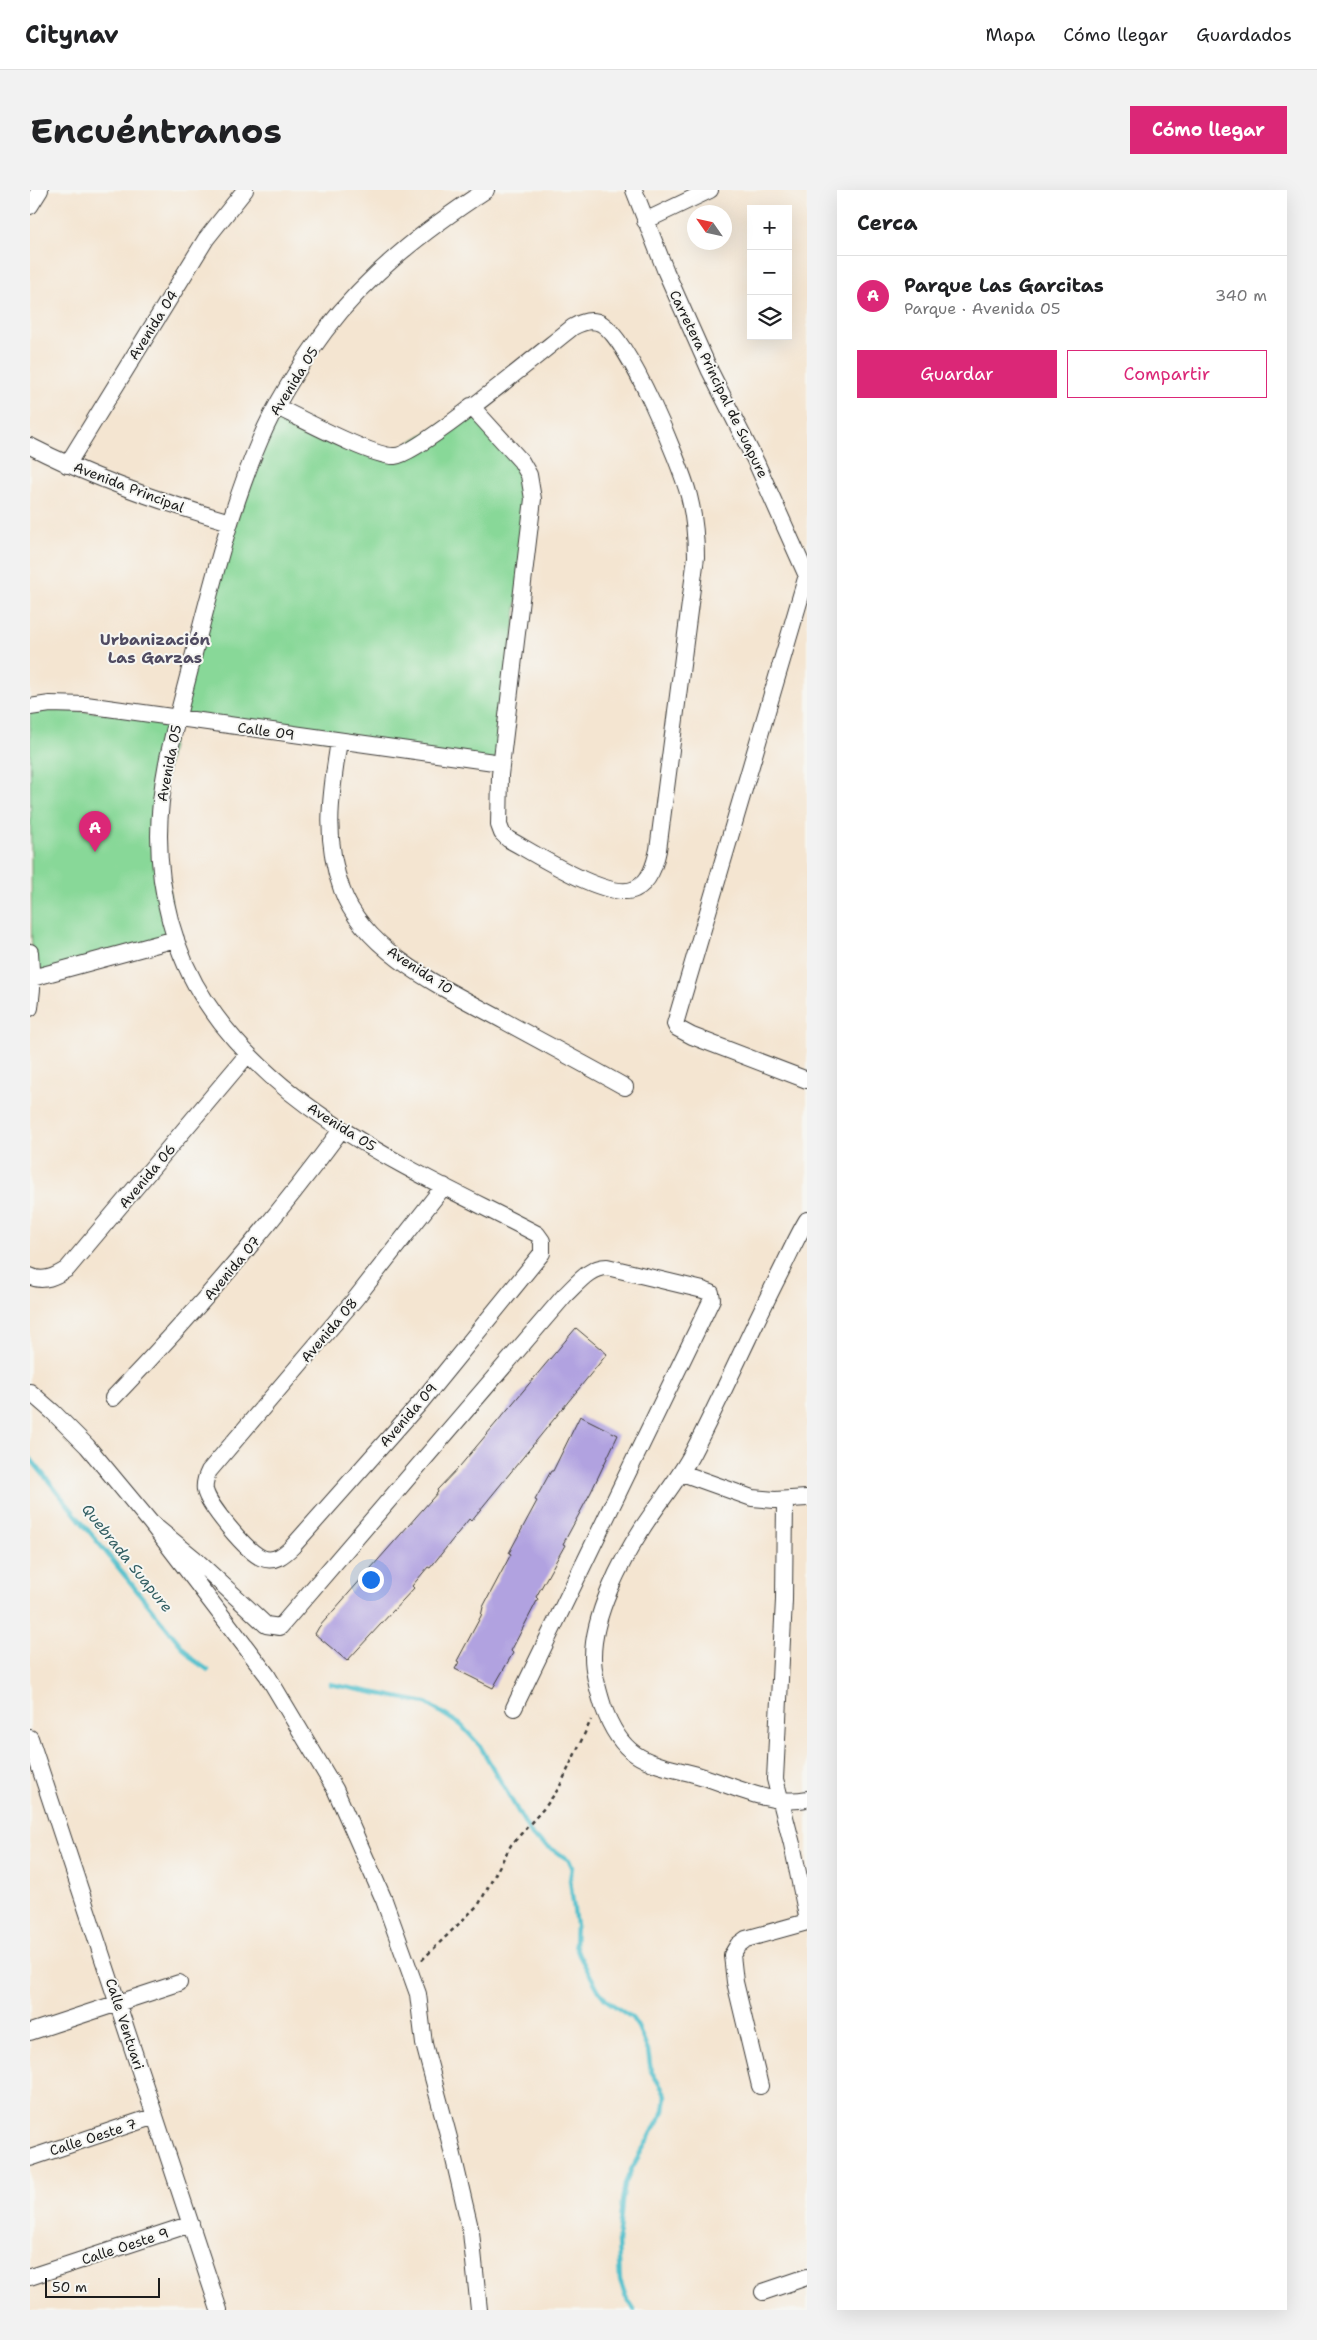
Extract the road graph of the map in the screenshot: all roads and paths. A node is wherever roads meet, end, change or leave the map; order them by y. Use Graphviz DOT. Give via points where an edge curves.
graph roads {
  1 [pos="40,190"];
  2 [pos="245,190"];
  3 [pos="486,190"];
  4 [pos="634,190"];
  5 [pos="710,190"];
  6 [pos="30,206"];
  7 [pos="645,221"];
  8 [pos="277,406"];
  9 [pos="471,406"];
  10 [pos="30,446"];
  11 [pos="68,465"];
  12 [pos="230,522"];
  13 [pos="807,576"];
  14 [pos="30,707"];
  15 [pos="177,719"];
  16 [pos="339,741"];
  17 [pos="501,763"];
  18 [pos="176,939"];
  19 [pos="30,952"];
  20 [pos="32,978"];
  21 [pos="30,1008"];
  22 [pos="248,1054"];
  23 [pos="807,1080"];
  24 [pos="626,1087"];
  25 [pos="341,1130"];
  26 [pos="444,1186"];
  27 [pos="807,1220"];
  28 [pos="542,1253"];
  29 [pos="32,1277"];
  30 [pos="30,1392"];
  31 [pos="113,1398"];
  32 [pos="682,1473"];
  33 [pos="807,1498"];
  34 [pos="785,1500"];
  35 [pos="151,1522"];
  36 [pos="262,1558"];
  37 [pos="601,1698"];
  38 [pos="514,1708"];
  39 [pos="30,1738"];
  40 [pos="807,1799"];
  41 [pos="779,1800"];
  42 [pos="807,1916"];
  43 [pos="807,1922"];
  44 [pos="411,1971"];
  45 [pos="179,1983"];
  46 [pos="118,2003"];
  47 [pos="30,2032"];
  48 [pos="760,2086"];
  49 [pos="155,2116"];
  50 [pos="30,2158"];
  51 [pos="191,2224"];
  52 [pos="30,2277"];
  53 [pos="807,2277"];
  54 [pos="763,2292"];
  55 [pos="220,2310"];
  56 [pos="479,2310"];
  1 -- 6 [label="street"];
  2 -- 11 [label="street, Avenida 04" via="206,239"];
  3 -- 8 [label="street, Avenida 05" via="418,237 369,280 324,332"];
  4 -- 7 [label="street, Carretera Principal de Suapure"];
  5 -- 7 [label="street"];
  7 -- 13 [label="street, Carretera Principal de Suapure" via="710,371 756,462"];
  8 -- 9 [label="street" via="386,456 408,452"];
  8 -- 12 [label="street, Avenida 05" via="244,478"];
  9 -- 17 [label="street" via="521,461 529,475 533,499"];
  9 -- 17 [label="street" via="573,327 593,320 602,324 627,353 672,447 688,495 696,542 694,584 675,704 664,816 654,865 643,884 627,892 601,887 508,839 499,825"];
  10 -- 11 [label="street, Avenida Principal"];
  11 -- 12 [label="street, Avenida Principal" via="136,492"];
  12 -- 15 [label="street, Avenida 05"];
  13 -- 23 [label="street" via="675,1024 692,1036"];
  14 -- 15 [label="street, Calle 09" via="72,704"];
  15 -- 16 [label="street, Calle 09"];
  15 -- 18 [label="street, Avenida 05" via="163,788 159,837 163,883"];
  16 -- 17 [label="street, Calle 09"];
  16 -- 24 [label="street, Avenida 10" via="329,824 342,891 357,918 373,937 404,963"];
  18 -- 20 [label="street"];
  18 -- 22 [label="street, Avenida 05" via="190,976 204,1000"];
  19 -- 20 [label="street"];
  20 -- 21 [label="street"];
  22 -- 25 [label="street, Avenida 05" via="288,1091"];
  22 -- 29 [label="street, Avenida 06" via="67,1269 48,1278"];
  25 -- 26 [label="street, Avenida 05"];
  25 -- 31 [label="street, Avenida 07" via="246,1252 170,1340"];
  26 -- 28 [label="street, Avenida 05" via="537,1234 542,1241"];
  26 -- 36 [label="street, Avenida 08" via="356,1298 209,1471 205,1484 208,1498 243,1542"];
  27 -- 32 [label="street"];
  28 -- 36 [label="street, Avenida 09" via="420,1403 284,1556"];
  30 -- 35 [label="street" via="87,1446"];
  32 -- 34 [label="street" via="752,1498"];
  32 -- 37 [label="street" via="632,1544 606,1599 596,1628 592,1656"];
  33 -- 34 [label="street"];
  34 -- 41 [label="street" via="784,1600 775,1779"];
  35 -- 38 [label="street" via="266,1625 280,1627 585,1275 597,1267 607,1267 711,1294 712,1299"];
  35 -- 44 [label="street" via="267,1675 335,1789"];
  37 -- 41 [label="street" via="618,1736 629,1750 649,1763"];
  37 -- 44 [label="path" via="559,1788 511,1845 479,1904"];
  39 -- 46 [label="street, Calle Ventuari"];
  40 -- 41 [label="street"];
  41 -- 42 [label="street"];
  43 -- 48 [label="street" via="746,1939 732,1955 735,1982"];
  44 -- 56 [label="street" via="418,1994 424,2044 471,2232"];
  45 -- 46 [label="street"];
  46 -- 47 [label="street"];
  46 -- 49 [label="street, Calle Ventuari"];
  49 -- 50 [label="street, Calle Oeste 7"];
  49 -- 51 [label="street, Calle Ventuari"];
  51 -- 52 [label="street, Calle Oeste 9"];
  51 -- 55 [label="street, Calle Ventuari"];
  53 -- 54 [label="street"];
}
